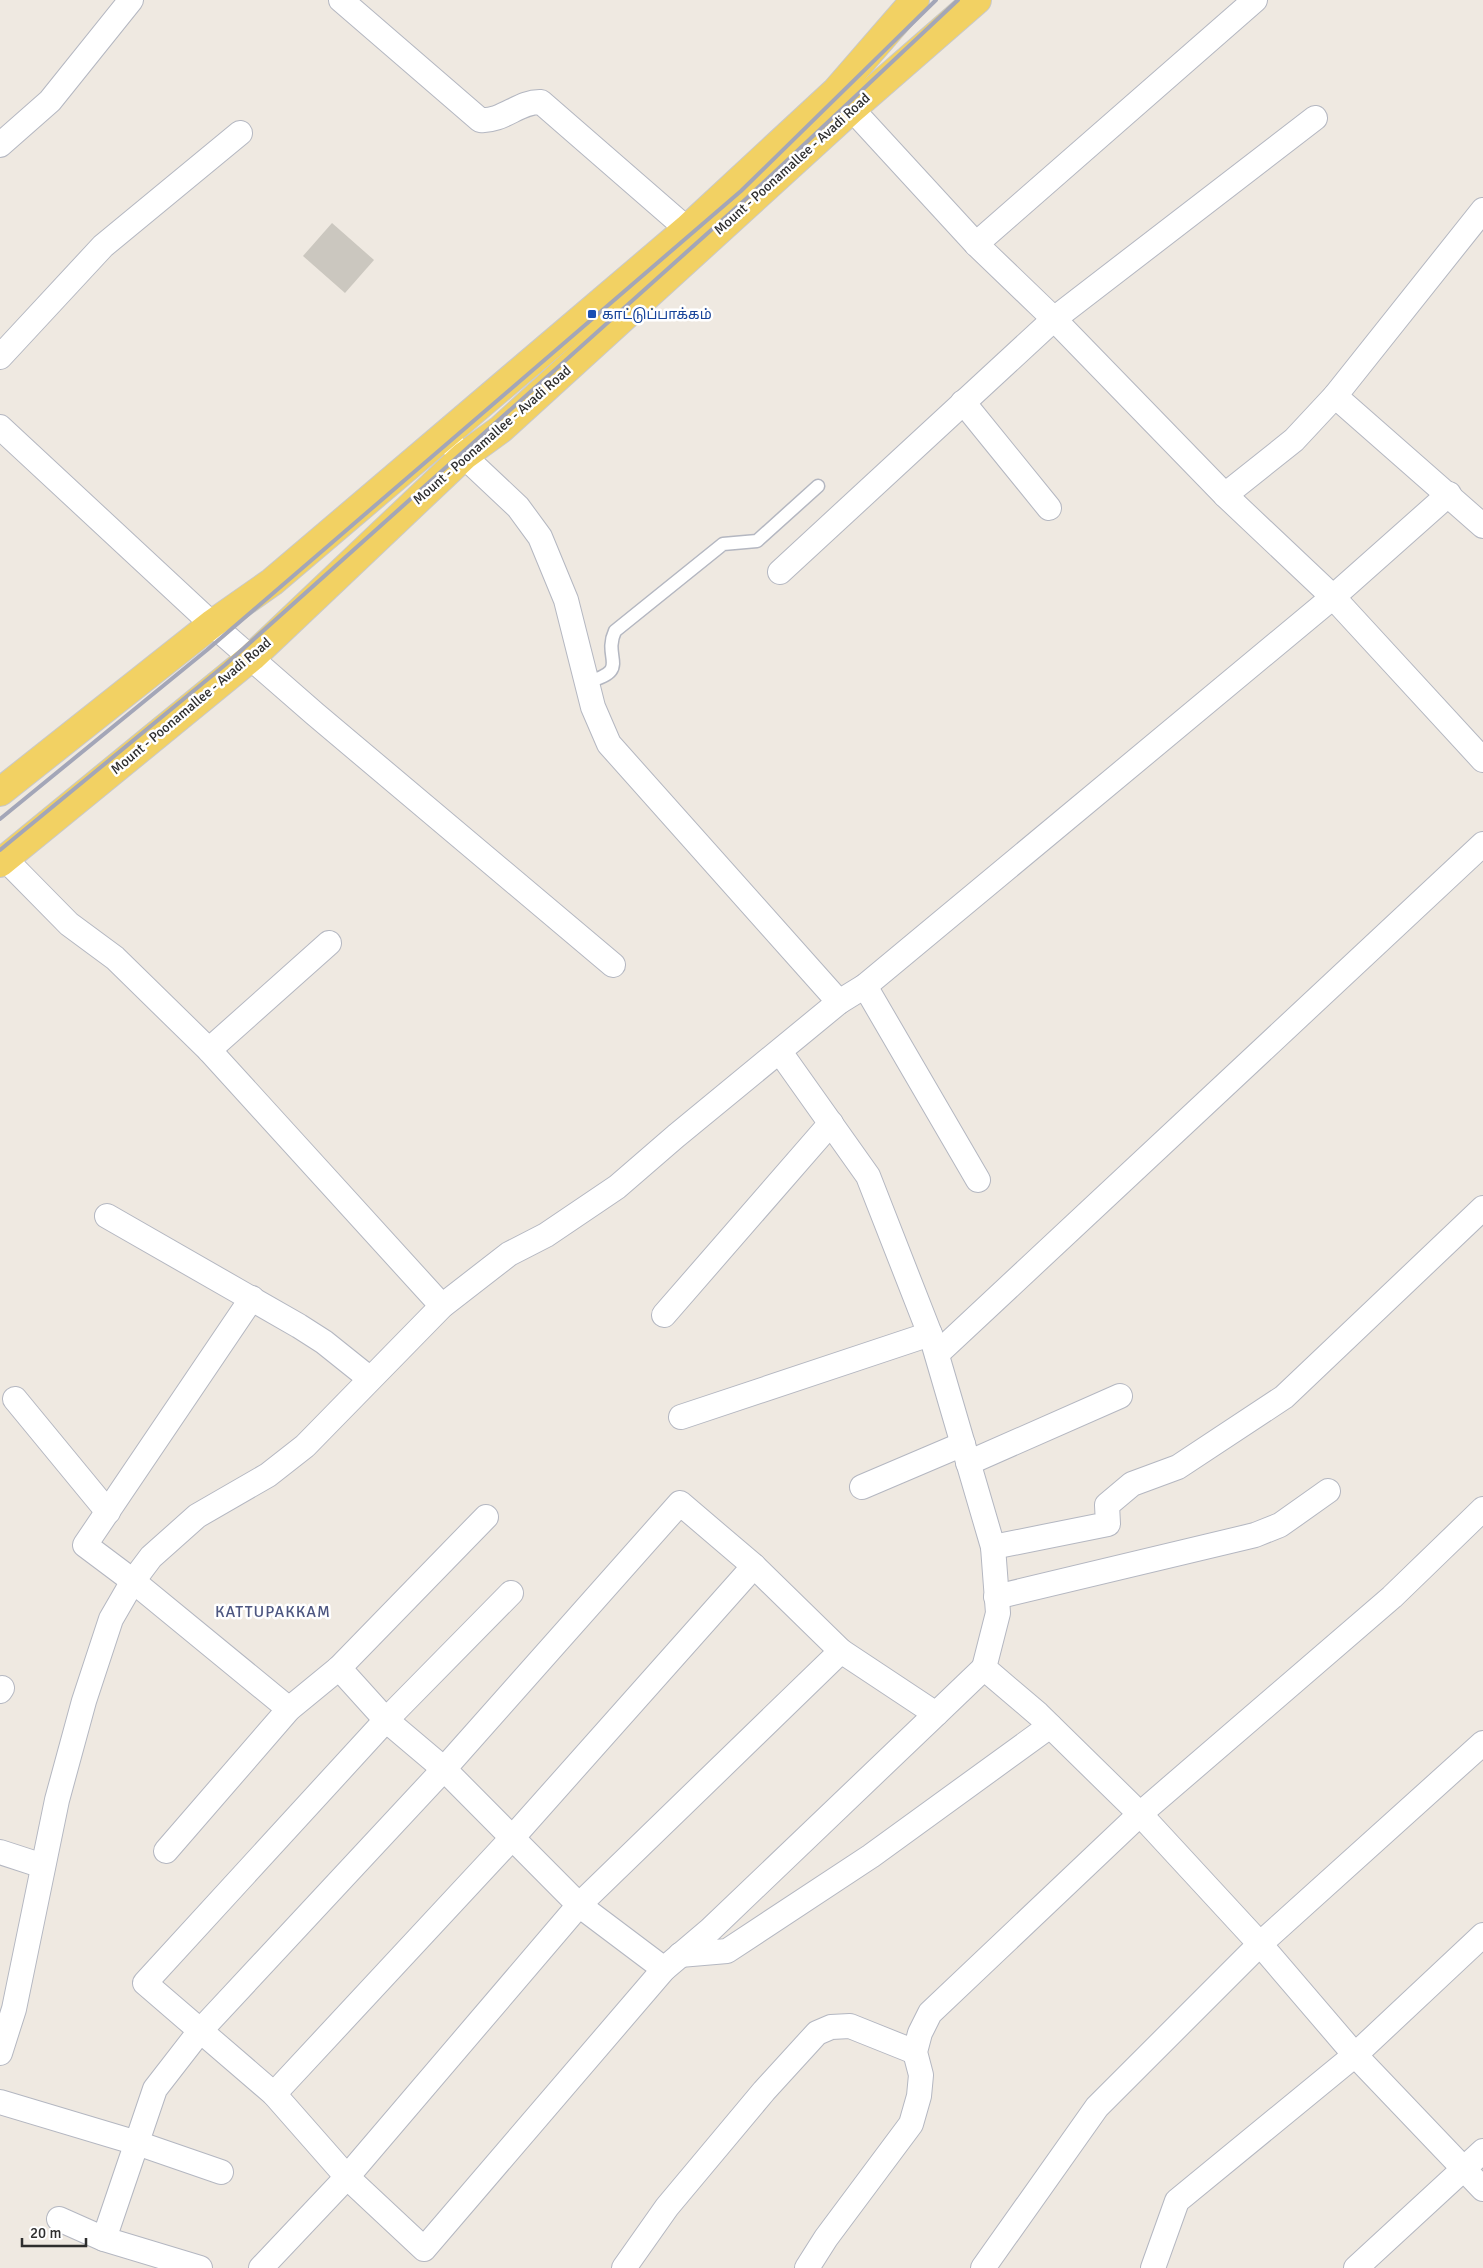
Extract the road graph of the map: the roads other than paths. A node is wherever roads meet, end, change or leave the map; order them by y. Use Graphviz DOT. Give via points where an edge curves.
graph roads {
  1 [pos="131,0"];
  2 [pos="341,0"];
  3 [pos="915,0"];
  4 [pos="978,0"];
  5 [pos="1255,0"];
  6 [pos="844,100"];
  7 [pos="1315,118"];
  8 [pos="240,132"];
  9 [pos="0,145"];
  10 [pos="1483,210"];
  11 [pos="688,229"];
  12 [pos="976,244"];
  13 [pos="1054,319"];
  14 [pos="0,357"];
  15 [pos="1335,396"];
  16 [pos="962,402"];
  17 [pos="0,427"];
  18 [pos="442,437"];
  19 [pos="464,456"];
  20 [pos="818,486"];
  21 [pos="1449,494"];
  22 [pos="1225,495"];
  23 [pos="1049,508"];
  24 [pos="1483,526"];
  25 [pos="780,572"];
  26 [pos="1333,597"];
  27 [pos="212,624"];
  28 [pos="252,657"];
  29 [pos="587,682"];
  30 [pos="1483,760"];
  31 [pos="0,792"];
  32 [pos="1483,844"];
  33 [pos="2,861"];
  34 [pos="330,943"];
  35 [pos="613,965"];
  36 [pos="865,986"];
  37 [pos="839,1002"];
  38 [pos="209,1050"];
  39 [pos="780,1052"];
  40 [pos="831,1123"];
  41 [pos="978,1180"];
  42 [pos="1483,1208"];
  43 [pos="108,1216"];
  44 [pos="252,1298"];
  45 [pos="442,1306"];
  46 [pos="664,1315"];
  47 [pos="934,1344"];
  48 [pos="369,1378"];
  49 [pos="1120,1396"];
  50 [pos="15,1399"];
  51 [pos="681,1417"];
  52 [pos="966,1453"];
  53 [pos="862,1487"];
  54 [pos="1328,1491"];
  55 [pos="1483,1509"];
  56 [pos="108,1512"];
  57 [pos="486,1517"];
  58 [pos="992,1547"];
  59 [pos="754,1566"];
  60 [pos="133,1581"];
  61 [pos="511,1592"];
  62 [pos="996,1597"];
  63 [pos="841,1651"];
  64 [pos="339,1668"];
  65 [pos="984,1668"];
  66 [pos="289,1710"];
  67 [pos="936,1714"];
  68 [pos="386,1720"];
  69 [pos="1050,1726"];
  70 [pos="1483,1743"];
  71 [pos="444,1769"];
  72 [pos="1140,1814"];
  73 [pos="513,1837"];
  74 [pos="166,1851"];
  75 [pos="0,1852"];
  76 [pos="43,1866"];
  77 [pos="579,1905"];
  78 [pos="1483,1935"];
  79 [pos="1260,1944"];
  80 [pos="672,1962"];
  81 [pos="7,2006"];
  82 [pos="200,2031"];
  83 [pos="915,2052"];
  84 [pos="0,2053"];
  85 [pos="1356,2055"];
  86 [pos="274,2094"];
  87 [pos="0,2102"];
  88 [pos="137,2143"];
  89 [pos="1483,2151"];
  90 [pos="1464,2170"];
  91 [pos="221,2172"];
  92 [pos="347,2177"];
  93 [pos="1483,2189"];
  94 [pos="58,2219"];
  95 [pos="104,2239"];
  96 [pos="200,2268"];
  97 [pos="261,2268"];
  98 [pos="624,2268"];
  99 [pos="807,2268"];
  100 [pos="983,2268"];
  101 [pos="1153,2268"];
  102 [pos="1356,2268"];
  1 -- 9 [label="street" via="50,101"];
  2 -- 11 [label="street" via="480,120 490,121 531,102 541,102"];
  3 -- 6 [label="main road, Mount - Poonamallee - Avadi Road"];
  4 -- 6 [label="main road, Mount - Poonamallee - Avadi Road"];
  5 -- 12 [label="street"];
  6 -- 11 [label="main road, Mount - Poonamallee - Avadi Road"];
  6 -- 12 [label="street"];
  6 -- 19 [label="main road, Mount - Poonamallee - Avadi Road" via="502,430"];
  7 -- 13 [label="street"];
  8 -- 14 [label="street" via="103,246"];
  10 -- 15 [label="street"];
  11 -- 18 [label="main road, Mount - Poonamallee - Avadi Road"];
  12 -- 13 [label="street"];
  13 -- 16 [label="street"];
  13 -- 22 [label="street"];
  15 -- 21 [label="street"];
  15 -- 22 [label="street" via="1294,440"];
  16 -- 23 [label="street"];
  16 -- 25 [label="street"];
  17 -- 27 [label="street"];
  18 -- 19 [label="street"];
  18 -- 27 [label="main road, Mount - Poonamallee - Avadi Road" via="272,582"];
  19 -- 28 [label="main road, Mount - Poonamallee - Avadi Road"];
  19 -- 29 [label="street" via="518,507 540,537 566,600"];
  20 -- 29 [label="lane" via="756,541 724,544 615,631 610,647 613,668 608,674"];
  21 -- 24 [label="street"];
  21 -- 26 [label="street"];
  22 -- 26 [label="street"];
  26 -- 30 [label="street"];
  26 -- 36 [label="street"];
  27 -- 28 [label="street"];
  27 -- 31 [label="main road, Mount - Poonamallee - Avadi Road"];
  28 -- 33 [label="main road, Mount - Poonamallee - Avadi Road"];
  28 -- 35 [label="street"];
  29 -- 37 [label="street" via="592,707 609,744"];
  32 -- 47 [label="street"];
  33 -- 38 [label="street" via="69,924 115,958"];
  34 -- 38 [label="street"];
  36 -- 37 [label="street"];
  36 -- 41 [label="street"];
  37 -- 39 [label="street"];
  38 -- 45 [label="street"];
  39 -- 40 [label="street"];
  39 -- 45 [label="street" via="617,1187 546,1235 509,1254"];
  40 -- 46 [label="street"];
  40 -- 47 [label="street" via="868,1176"];
  42 -- 58 [label="street" via="1284,1397 1178,1467 1132,1484 1106,1505 1108,1524"];
  43 -- 44 [label="street"];
  44 -- 48 [label="street" via="324,1342"];
  44 -- 56 [label="street"];
  45 -- 48 [label="street"];
  47 -- 51 [label="street"];
  47 -- 52 [label="street"];
  48 -- 60 [label="street" via="305,1446 268,1475 197,1516 151,1557"];
  49 -- 52 [label="street"];
  50 -- 56 [label="street"];
  52 -- 53 [label="street"];
  52 -- 58 [label="street"];
  54 -- 62 [label="street" via="1280,1525 1255,1535"];
  55 -- 72 [label="street" via="1392,1597"];
  56 -- 60 [label="street" via="85,1545"];
  57 -- 64 [label="street"];
  58 -- 62 [label="street"];
  59 -- 63 [label="street"];
  59 -- 71 [label="street" via="680,1503"];
  59 -- 73 [label="street"];
  60 -- 66 [label="street"];
  60 -- 76 [label="street" via="111,1619 84,1701"];
  61 -- 68 [label="street"];
  62 -- 65 [label="street" via="998,1614"];
  63 -- 67 [label="street"];
  63 -- 77 [label="street"];
  64 -- 66 [label="street"];
  64 -- 68 [label="street"];
  65 -- 67 [label="street"];
  65 -- 69 [label="street"];
  66 -- 74 [label="street"];
  67 -- 80 [label="street" via="710,1930"];
  68 -- 71 [label="street"];
  68 -- 82 [label="street" via="144,1983"];
  69 -- 72 [label="street"];
  69 -- 80 [label="street" via="871,1856 727,1951"];
  70 -- 79 [label="street"];
  71 -- 73 [label="street"];
  71 -- 82 [label="street"];
  72 -- 79 [label="street"];
  72 -- 83 [label="street" via="930,2013"];
  73 -- 77 [label="street"];
  73 -- 86 [label="street"];
  75 -- 76 [label="street"];
  76 -- 81 [label="street"];
  77 -- 80 [label="street"];
  77 -- 92 [label="street"];
  78 -- 85 [label="street"];
  79 -- 85 [label="street"];
  79 -- 100 [label="street" via="1098,2107"];
  80 -- 92 [label="street" via="424,2249"];
  81 -- 84 [label="street"];
  82 -- 86 [label="street"];
  82 -- 88 [label="street" via="155,2089"];
  83 -- 98 [label="street" via="850,2026 831,2027 817,2033 667,2207"];
  83 -- 99 [label="street" via="921,2076 911,2124"];
  85 -- 90 [label="street"];
  85 -- 101 [label="street" via="1176,2201"];
  86 -- 92 [label="street"];
  87 -- 88 [label="street"];
  88 -- 91 [label="street"];
  88 -- 95 [label="street"];
  89 -- 90 [label="street"];
  90 -- 93 [label="street"];
  90 -- 102 [label="street"];
  92 -- 97 [label="street"];
  94 -- 95 [label="street"];
  95 -- 96 [label="street"];
}
